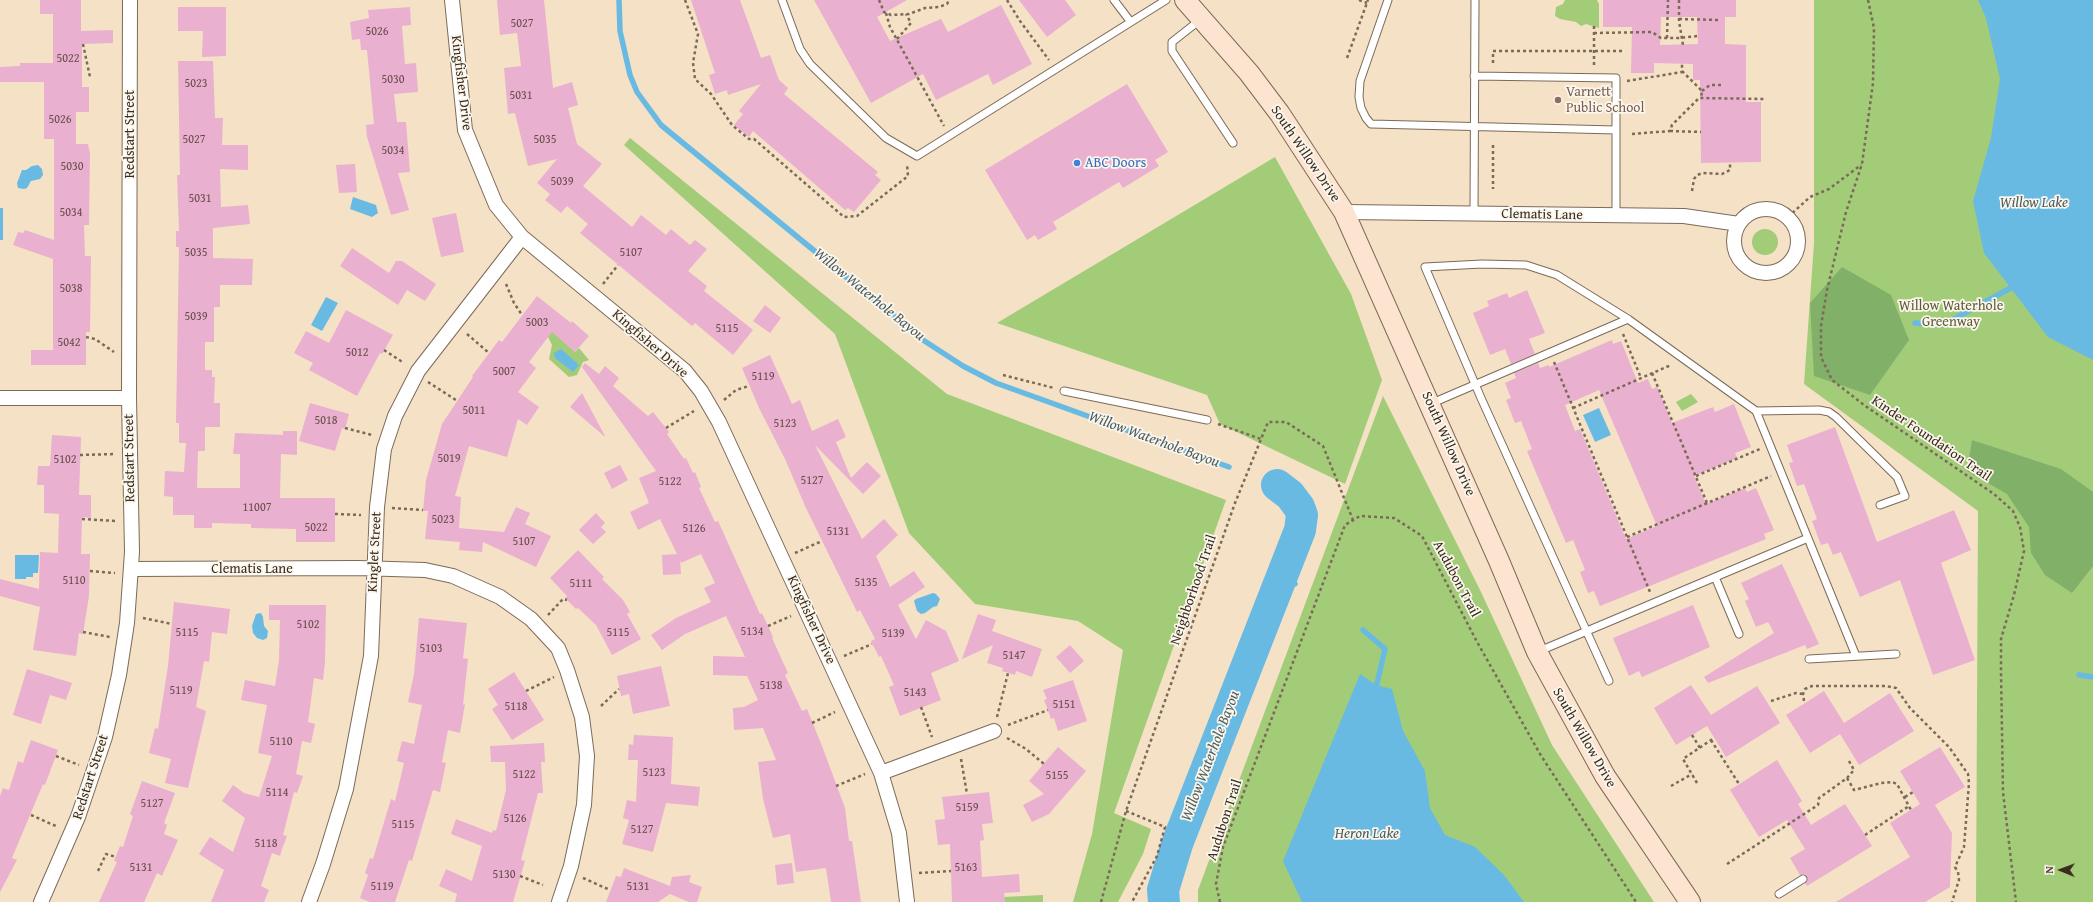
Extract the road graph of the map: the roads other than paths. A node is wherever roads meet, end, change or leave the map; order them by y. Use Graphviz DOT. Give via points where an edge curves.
graph roads {
  1 [pos="130,0"];
  2 [pos="452,0"];
  3 [pos="782,0"];
  4 [pos="1114,0"];
  5 [pos="1166,0"];
  6 [pos="1185,0"];
  7 [pos="1388,0"];
  8 [pos="1475,0"];
  9 [pos="1202,19"];
  10 [pos="1130,21"];
  11 [pos="1474,76"];
  12 [pos="1474,125"];
  13 [pos="1616,130"];
  14 [pos="1233,143"];
  15 [pos="1344,212"];
  16 [pos="1474,214"];
  17 [pos="1616,215"];
  18 [pos="1738,224"];
  19 [pos="522,237"];
  20 [pos="1628,319"];
  21 [pos="1475,385"];
  22 [pos="1064,391"];
  23 [pos="0,398"];
  24 [pos="129,398"];
  25 [pos="1430,404"];
  26 [pos="1756,410"];
  27 [pos="1207,420"];
  28 [pos="1880,505"];
  29 [pos="1808,538"];
  30 [pos="374,568"];
  31 [pos="131,572"];
  32 [pos="1715,578"];
  33 [pos="1586,632"];
  34 [pos="1739,634"];
  35 [pos="1537,652"];
  36 [pos="1896,654"];
  37 [pos="1856,656"];
  38 [pos="1809,659"];
  39 [pos="1609,681"];
  40 [pos="994,731"];
  41 [pos="880,770"];
  42 [pos="1803,879"];
  43 [pos="1779,894"];
  44 [pos="41,902"];
  45 [pos="309,902"];
  46 [pos="559,902"];
  47 [pos="907,902"];
  48 [pos="1690,902"];
  1 -- 24 [label="street, Redstart Street"];
  2 -- 19 [label="street, Kingfisher Drive" via="465,130 496,205"];
  3 -- 10 [label="lane" via="800,49 810,64 886,138 917,156"];
  4 -- 10 [label="lane"];
  5 -- 10 [label="lane"];
  6 -- 9 [label="street, South Willow Drive"];
  7 -- 12 [label="lane" via="1360,81 1360,97 1366,118 1371,124"];
  8 -- 11 [label="lane"];
  9 -- 14 [label="lane" via="1172,42 1172,51"];
  9 -- 15 [label="street, South Willow Drive" via="1249,73 1280,114"];
  11 -- 12 [label="lane"];
  11 -- 13 [label="lane" via="1616,78"];
  12 -- 13 [label="lane" via="1503,129"];
  12 -- 16 [label="lane"];
  13 -- 17 [label="lane"];
  15 -- 16 [label="street, Clematis Lane"];
  15 -- 25 [label="street, South Willow Drive"];
  16 -- 17 [label="street, Clematis Lane"];
  17 -- 18 [label="street, Clematis Lane" via="1684,216"];
  18 -- 18 [label="street" via="1748,214 1762,208 1776,209 1788,217 1796,228 1799,243 1788,265 1768,273 1757,272 1747,267 1739,258 1735,247 1734,235"];
  19 -- 30 [label="street, Kinglet Street" via="417,373 395,416 383,453"];
  19 -- 41 [label="street, Kingfisher Drive" via="685,371 710,406"];
  20 -- 21 [label="lane"];
  20 -- 21 [label="lane" via="1557,275 1526,265 1425,267"];
  20 -- 26 [label="lane"];
  21 -- 25 [label="lane"];
  21 -- 33 [label="lane"];
  22 -- 27 [label="lane"];
  23 -- 24 [label="street"];
  24 -- 31 [label="street, Redstart Street"];
  25 -- 35 [label="street, South Willow Drive"];
  26 -- 28 [label="lane" via="1819,410 1836,417 1897,478 1905,496"];
  26 -- 29 [label="lane"];
  29 -- 32 [label="lane"];
  29 -- 37 [label="lane"];
  30 -- 31 [label="street, Clematis Lane"];
  30 -- 45 [label="street, Kinglet Street" via="371,656 346,789"];
  30 -- 46 [label="street, Clematis Lane" via="425,570 453,576 500,596 537,626 558,648 582,717 587,756 584,805 569,872"];
  31 -- 44 [label="street, Redstart Street" via="125,639 105,737 72,832"];
  32 -- 33 [label="lane"];
  32 -- 34 [label="lane"];
  33 -- 35 [label="lane"];
  33 -- 39 [label="lane"];
  35 -- 48 [label="street, South Willow Drive" via="1605,776"];
  36 -- 37 [label="lane"];
  37 -- 38 [label="lane"];
  40 -- 41 [label="street"];
  41 -- 47 [label="street, Kingfisher Drive" via="900,833"];
  42 -- 43 [label="lane"];
}
